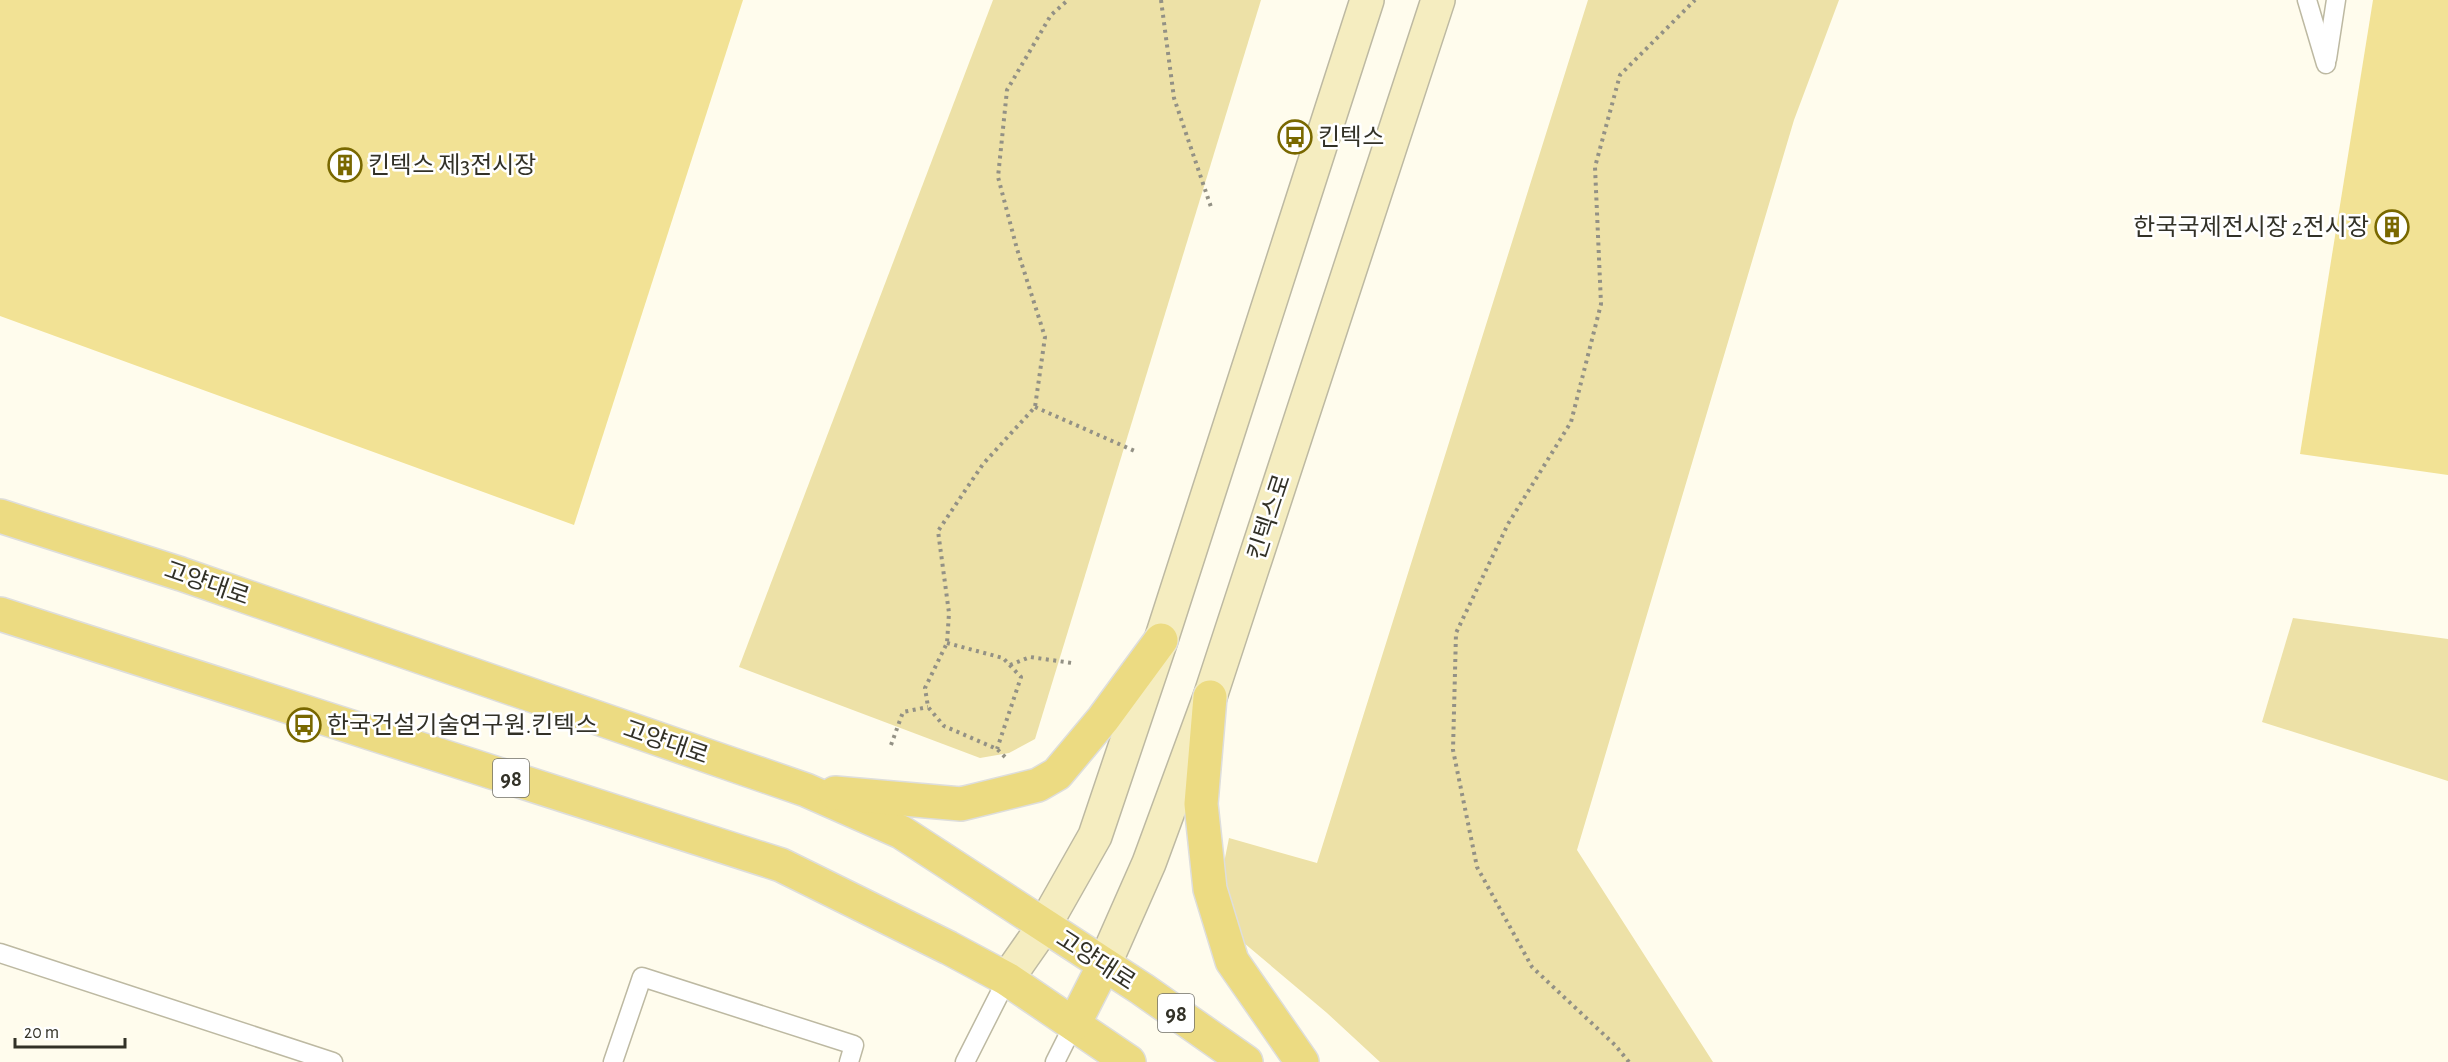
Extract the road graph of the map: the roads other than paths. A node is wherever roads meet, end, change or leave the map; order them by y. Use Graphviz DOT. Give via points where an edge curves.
graph roads {
  1 [pos="1367,0"];
  2 [pos="1438,0"];
  3 [pos="2307,0"];
  4 [pos="2336,0"];
  5 [pos="0,516"];
  6 [pos="0,614"];
  7 [pos="1161,640"];
  8 [pos="1210,697"];
  9 [pos="806,790"];
  10 [pos="1044,926"];
  11 [pos="0,953"];
  12 [pos="1104,965"];
  13 [pos="1006,979"];
  14 [pos="1074,1024"];
  15 [pos="617,1061"];
  16 [pos="333,1062"];
  17 [pos="849,1062"];
  18 [pos="965,1062"];
  19 [pos="1055,1062"];
  20 [pos="1129,1062"];
  21 [pos="1246,1062"];
  22 [pos="1302,1062"];
  1 -- 7 [label="main road"];
  2 -- 8 [label="main road, 킨텍스로"];
  3 -- 4 [label="lane" via="2326,64"];
  5 -- 9 [label="main road, 고양대로 / 98" via="181,574"];
  6 -- 13 [label="main road, 98" via="780,865"];
  7 -- 9 [label="main road" via="1057,774 1038,785 961,804"];
  7 -- 10 [label="main road" via="1095,836"];
  8 -- 12 [label="main road, 킨텍스로" via="1149,863"];
  8 -- 22 [label="main road" via="1202,804 1210,890 1232,961"];
  9 -- 10 [label="main road, 고양대로 / 98" via="902,832"];
  10 -- 12 [label="main road, 고양대로 / 98"];
  10 -- 13 [label="main road"];
  11 -- 16 [label="lane"];
  12 -- 14 [label="main road, 킨텍스로"];
  12 -- 21 [label="main road, 고양대로 / 98"];
  13 -- 14 [label="main road, 98"];
  13 -- 18 [label="lane"];
  14 -- 19 [label="lane"];
  14 -- 20 [label="main road, 98"];
  15 -- 17 [label="lane" via="642,977 854,1045"];
}
